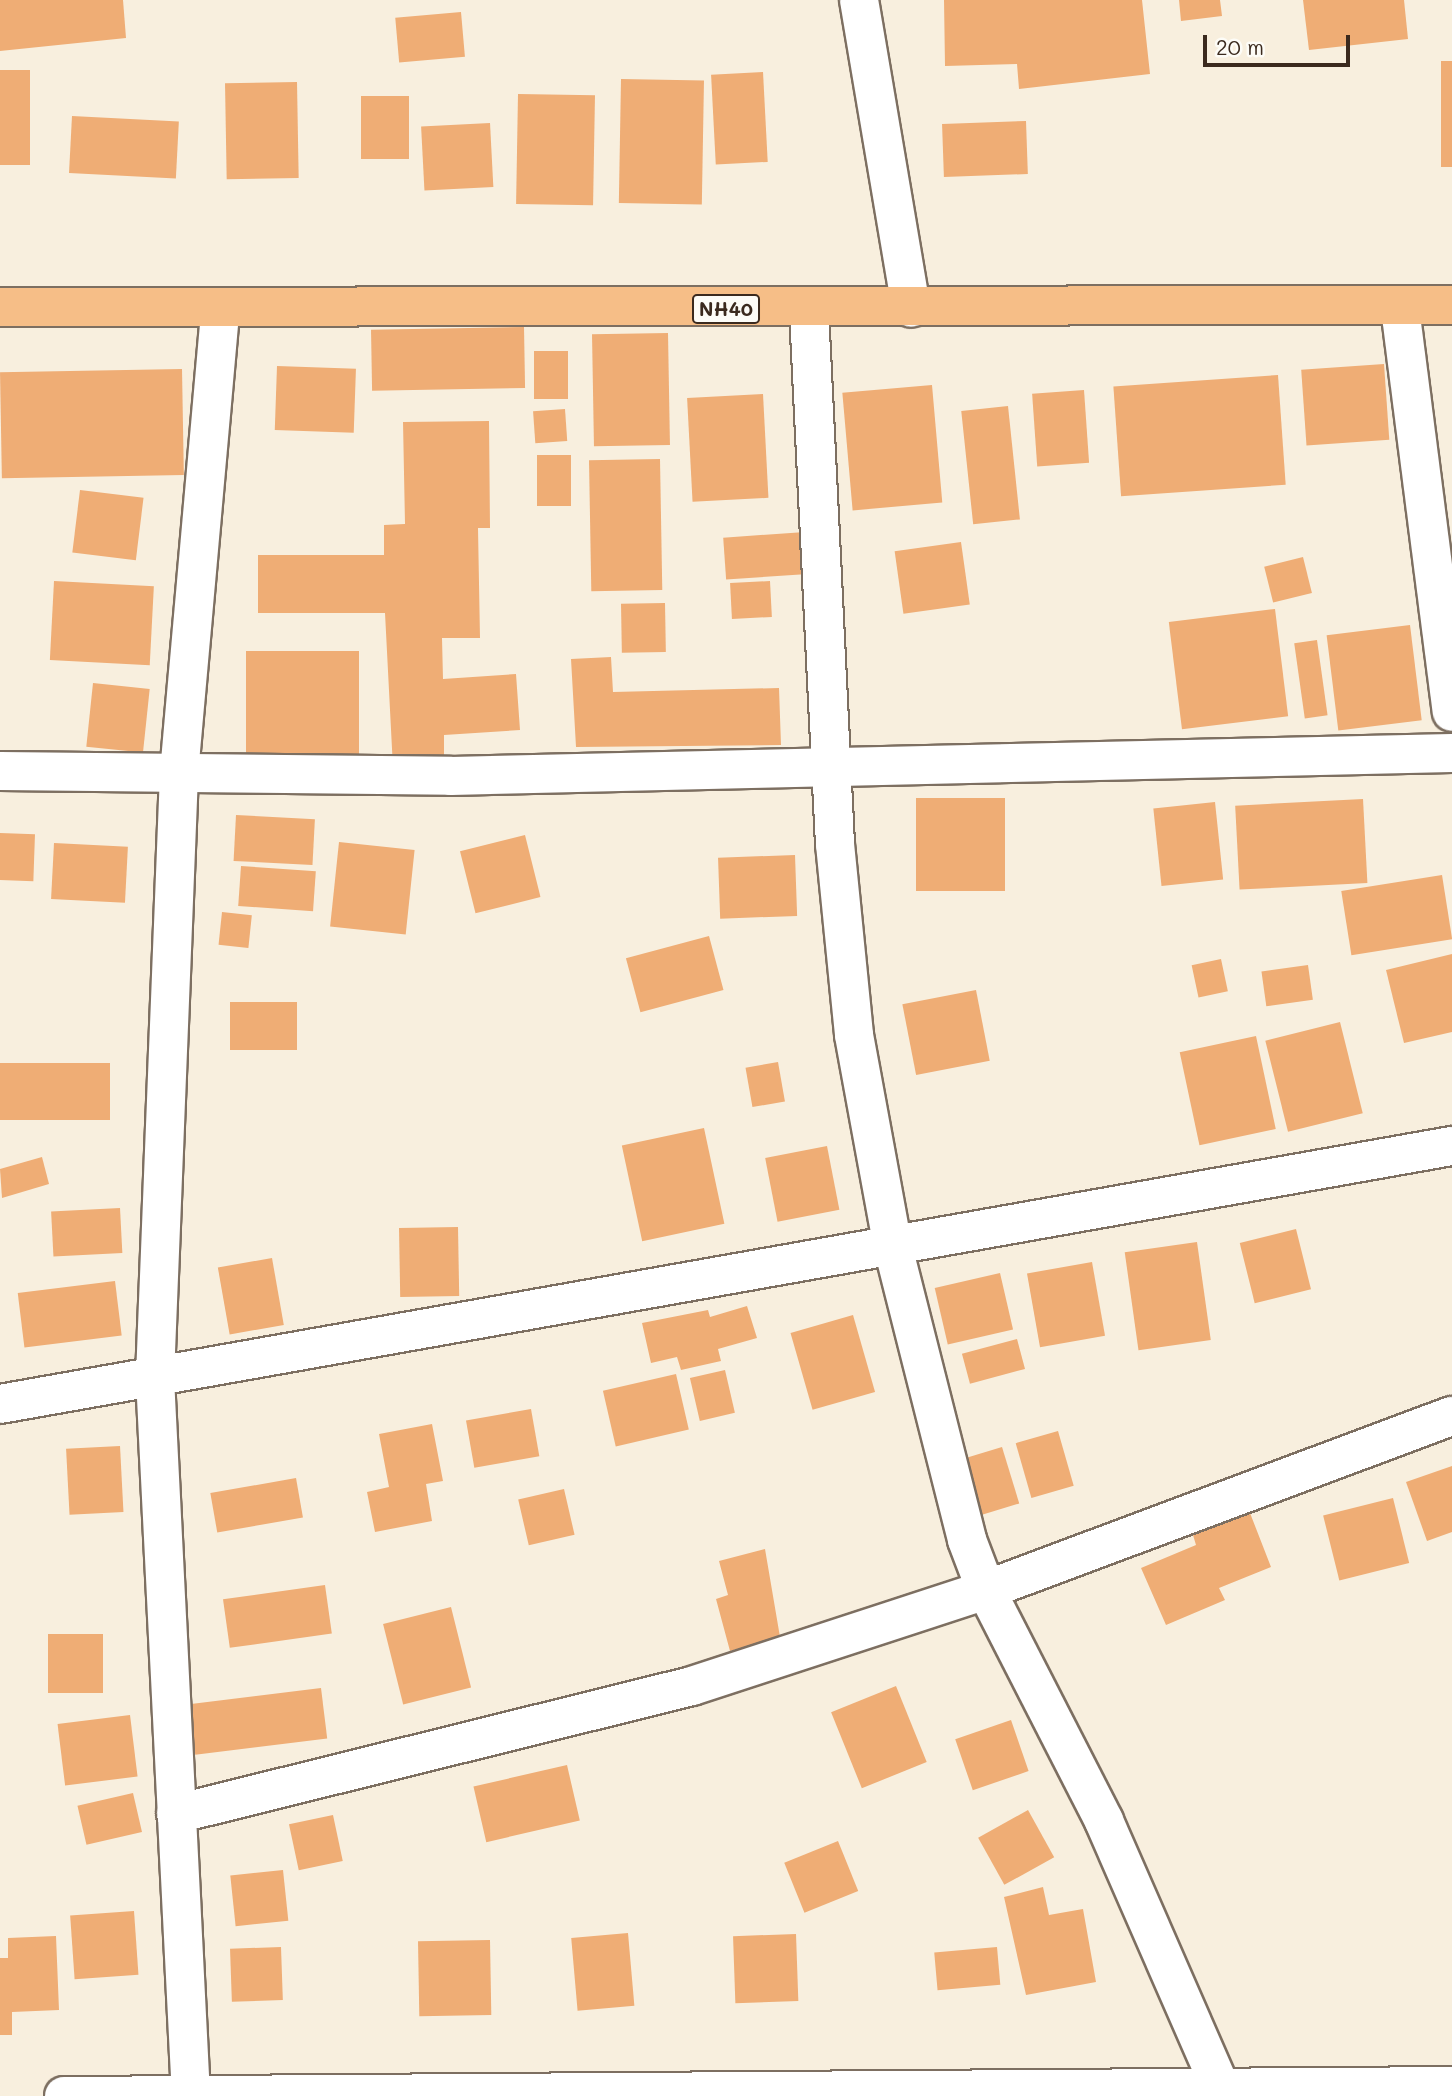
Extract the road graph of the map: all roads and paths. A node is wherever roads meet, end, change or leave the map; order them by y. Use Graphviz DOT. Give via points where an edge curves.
graph roads {
  1 [pos="859,0"];
  2 [pos="1452,305"];
  3 [pos="0,307"];
  4 [pos="911,308"];
  5 [pos="1400,308"];
  6 [pos="220,310"];
  7 [pos="809,311"];
  8 [pos="1452,712"];
  9 [pos="1452,753"];
  10 [pos="829,768"];
  11 [pos="0,771"];
  12 [pos="179,773"];
  13 [pos="1452,1146"];
  14 [pos="893,1247"];
  15 [pos="155,1377"];
  16 [pos="0,1405"];
  17 [pos="1452,1416"];
  18 [pos="986,1590"];
  19 [pos="176,1814"];
  20 [pos="1452,2086"];
  21 [pos="1221,2090"];
  22 [pos="190,2094"];
  23 [pos="64,2096"];
  1 -- 4 [label="street"];
  2 -- 5 [label="highway, NH40"];
  3 -- 6 [label="highway, NH40"];
  4 -- 5 [label="highway, NH40"];
  4 -- 7 [label="highway, NH40"];
  5 -- 8 [label="street"];
  6 -- 7 [label="highway, NH40"];
  6 -- 12 [label="street"];
  7 -- 10 [label="street"];
  9 -- 10 [label="street"];
  10 -- 12 [label="street" via="452,776"];
  10 -- 14 [label="street" via="854,1035"];
  11 -- 12 [label="street"];
  12 -- 15 [label="street"];
  13 -- 14 [label="street"];
  14 -- 15 [label="street"];
  14 -- 18 [label="street" via="967,1540"];
  15 -- 16 [label="street"];
  15 -- 19 [label="street"];
  17 -- 18 [label="street"];
  18 -- 19 [label="street" via="692,1686"];
  18 -- 21 [label="street" via="1104,1821"];
  19 -- 22 [label="street"];
  20 -- 21 [label="street"];
  21 -- 22 [label="street"];
  22 -- 23 [label="street"];
}
